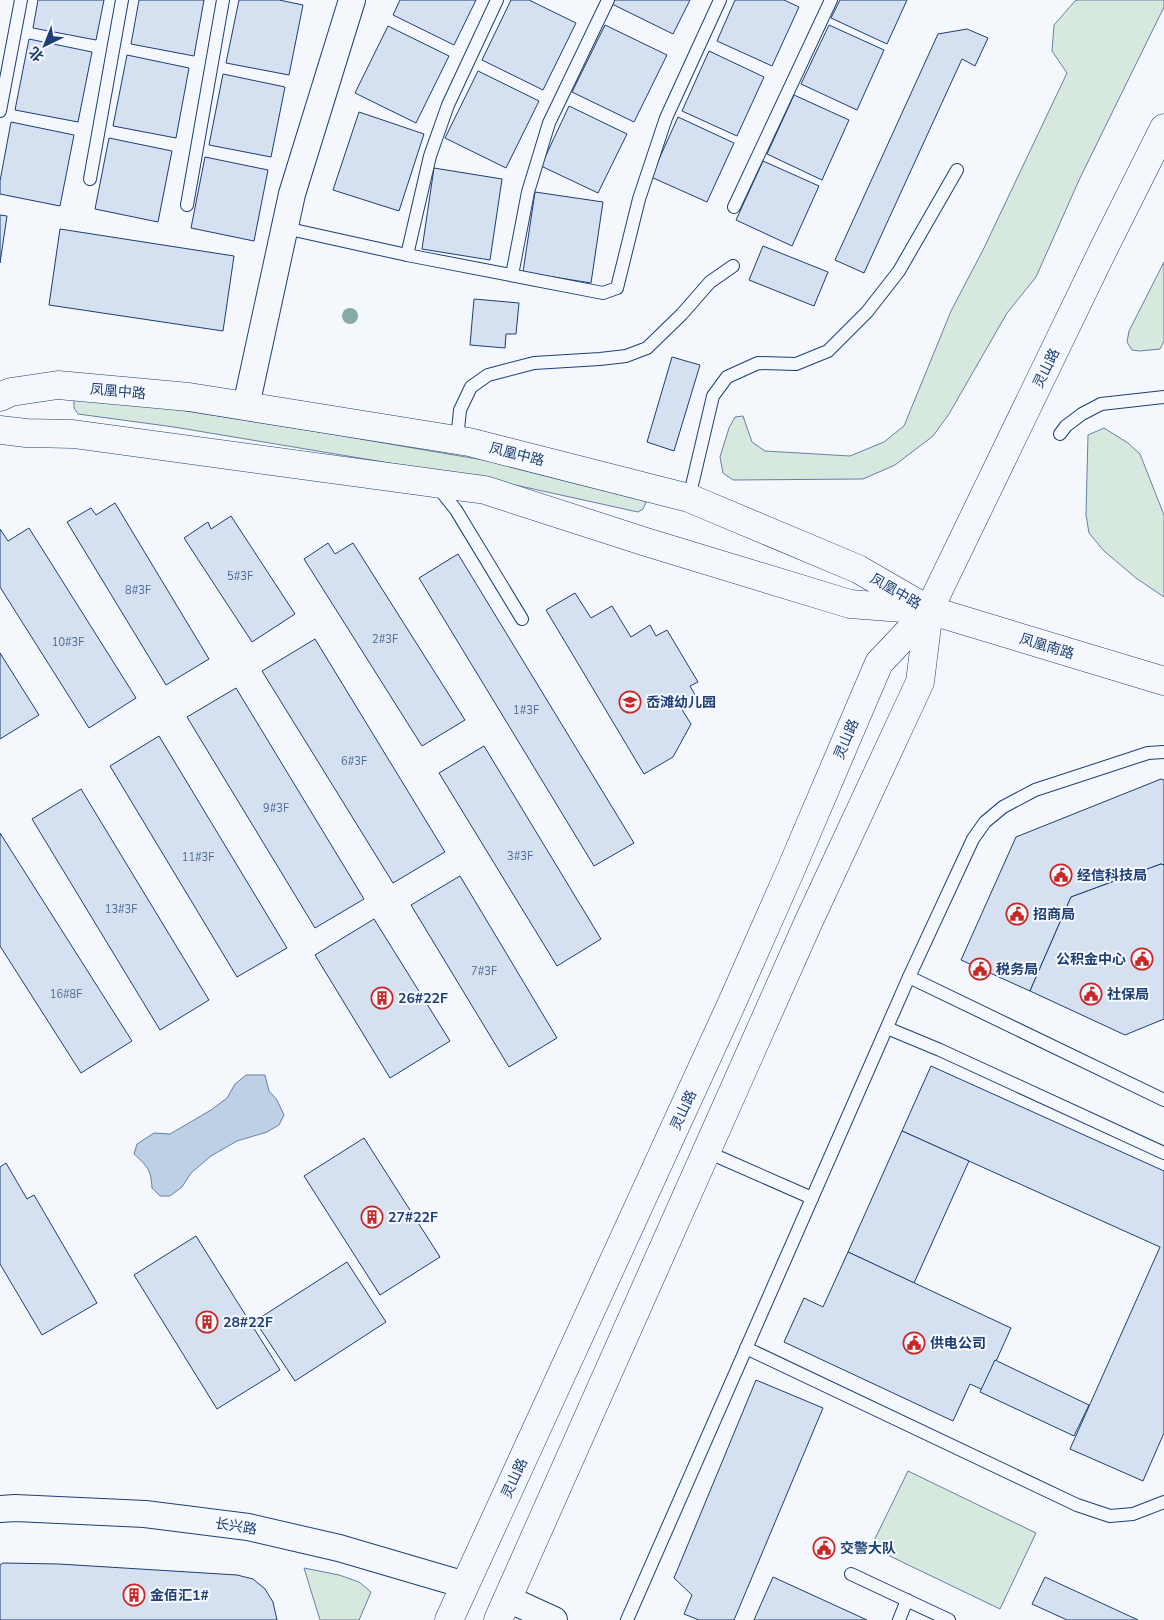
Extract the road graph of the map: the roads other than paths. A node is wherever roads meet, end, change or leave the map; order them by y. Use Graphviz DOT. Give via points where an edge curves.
graph roads {
  1 [pos="21,0"];
  2 [pos="122,0"];
  3 [pos="223,0"];
  4 [pos="352,0"];
  5 [pos="496,0"];
  6 [pos="608,0"];
  7 [pos="720,0"];
  8 [pos="831,0"];
  9 [pos="0,111"];
  10 [pos="1164,128"];
  11 [pos="958,170"];
  12 [pos="90,179"];
  13 [pos="187,205"];
  14 [pos="734,206"];
  15 [pos="285,228"];
  16 [pos="407,254"];
  17 [pos="733,266"];
  18 [pos="512,275"];
  19 [pos="0,397"];
  20 [pos="1164,397"];
  21 [pos="246,406"];
  22 [pos="0,430"];
  23 [pos="1060,434"];
  24 [pos="457,440"];
  25 [pos="436,484"];
  26 [pos="689,498"];
  27 [pos="930,610"];
  28 [pos="522,619"];
  29 [pos="1164,681"];
  30 [pos="1164,752"];
  31 [pos="909,977"];
  32 [pos="887,1028"];
  33 [pos="1164,1100"];
  34 [pos="1164,1153"];
  35 [pos="721,1158"];
  36 [pos="812,1198"];
  37 [pos="746,1348"];
  38 [pos="1164,1502"];
  39 [pos="0,1508"];
  40 [pos="851,1574"];
  41 [pos="465,1585"];
  42 [pos="907,1600"];
  43 [pos="503,1610"];
  44 [pos="448,1620"];
  45 [pos="554,1620"];
  46 [pos="627,1620"];
  47 [pos="898,1620"];
  48 [pos="949,1620"];
  1 -- 9 [label="lane"];
  2 -- 12 [label="lane"];
  3 -- 13 [label="lane"];
  4 -- 15 [label="street" via="292,194"];
  5 -- 16 [label="lane" via="448,105 430,156"];
  6 -- 18 [label="lane" via="549,123 528,192"];
  7 -- 18 [label="lane" via="666,118 638,199 617,288 603,293"];
  8 -- 14 [label="lane"];
  10 -- 27 [label="main road, 灵山路"];
  11 -- 26 [label="lane" via="899,271 866,312 828,351 796,364 758,363 726,377 713,396"];
  15 -- 16 [label="lane"];
  15 -- 21 [label="street"];
  16 -- 18 [label="lane"];
  17 -- 24 [label="lane" via="710,282 647,348 626,356 600,360 534,363 488,376 471,387 460,410"];
  19 -- 21 [label="main road, 凤凰中路" via="11,392 58,386 190,397"];
  20 -- 23 [label="lane" via="1101,404 1082,414"];
  21 -- 24 [label="main road, 凤凰中路"];
  22 -- 25 [label="main road, 凤凰中路" via="26,434 73,434"];
  24 -- 26 [label="main road, 凤凰中路"];
  25 -- 27 [label="main road, 凤凰中路" via="485,490 850,604"];
  25 -- 28 [label="lane" via="456,510"];
  26 -- 27 [label="main road, 凤凰中路" via="858,569"];
  27 -- 29 [label="main road, 凤凰南路"];
  27 -- 41 [label="main road, 灵山路" via="879,663 731,1005"];
  27 -- 43 [label="main road, 灵山路" via="920,682 808,923"];
  30 -- 31 [label="lane" via="1148,753 1036,790 1003,807 973,838"];
  31 -- 32 [label="lane"];
  31 -- 33 [label="lane"];
  32 -- 34 [label="lane"];
  32 -- 36 [label="lane"];
  35 -- 36 [label="lane"];
  36 -- 37 [label="lane"];
  37 -- 38 [label="lane" via="1077,1505 1110,1516 1133,1514"];
  37 -- 46 [label="lane"];
  39 -- 41 [label="street, 长兴路" via="145,1514 248,1527 339,1548"];
  40 -- 42 [label="lane"];
  41 -- 44 [label="main road, 灵山路"];
  42 -- 47 [label="lane"];
  42 -- 48 [label="lane"];
  43 -- 45 [label="street"];
}
